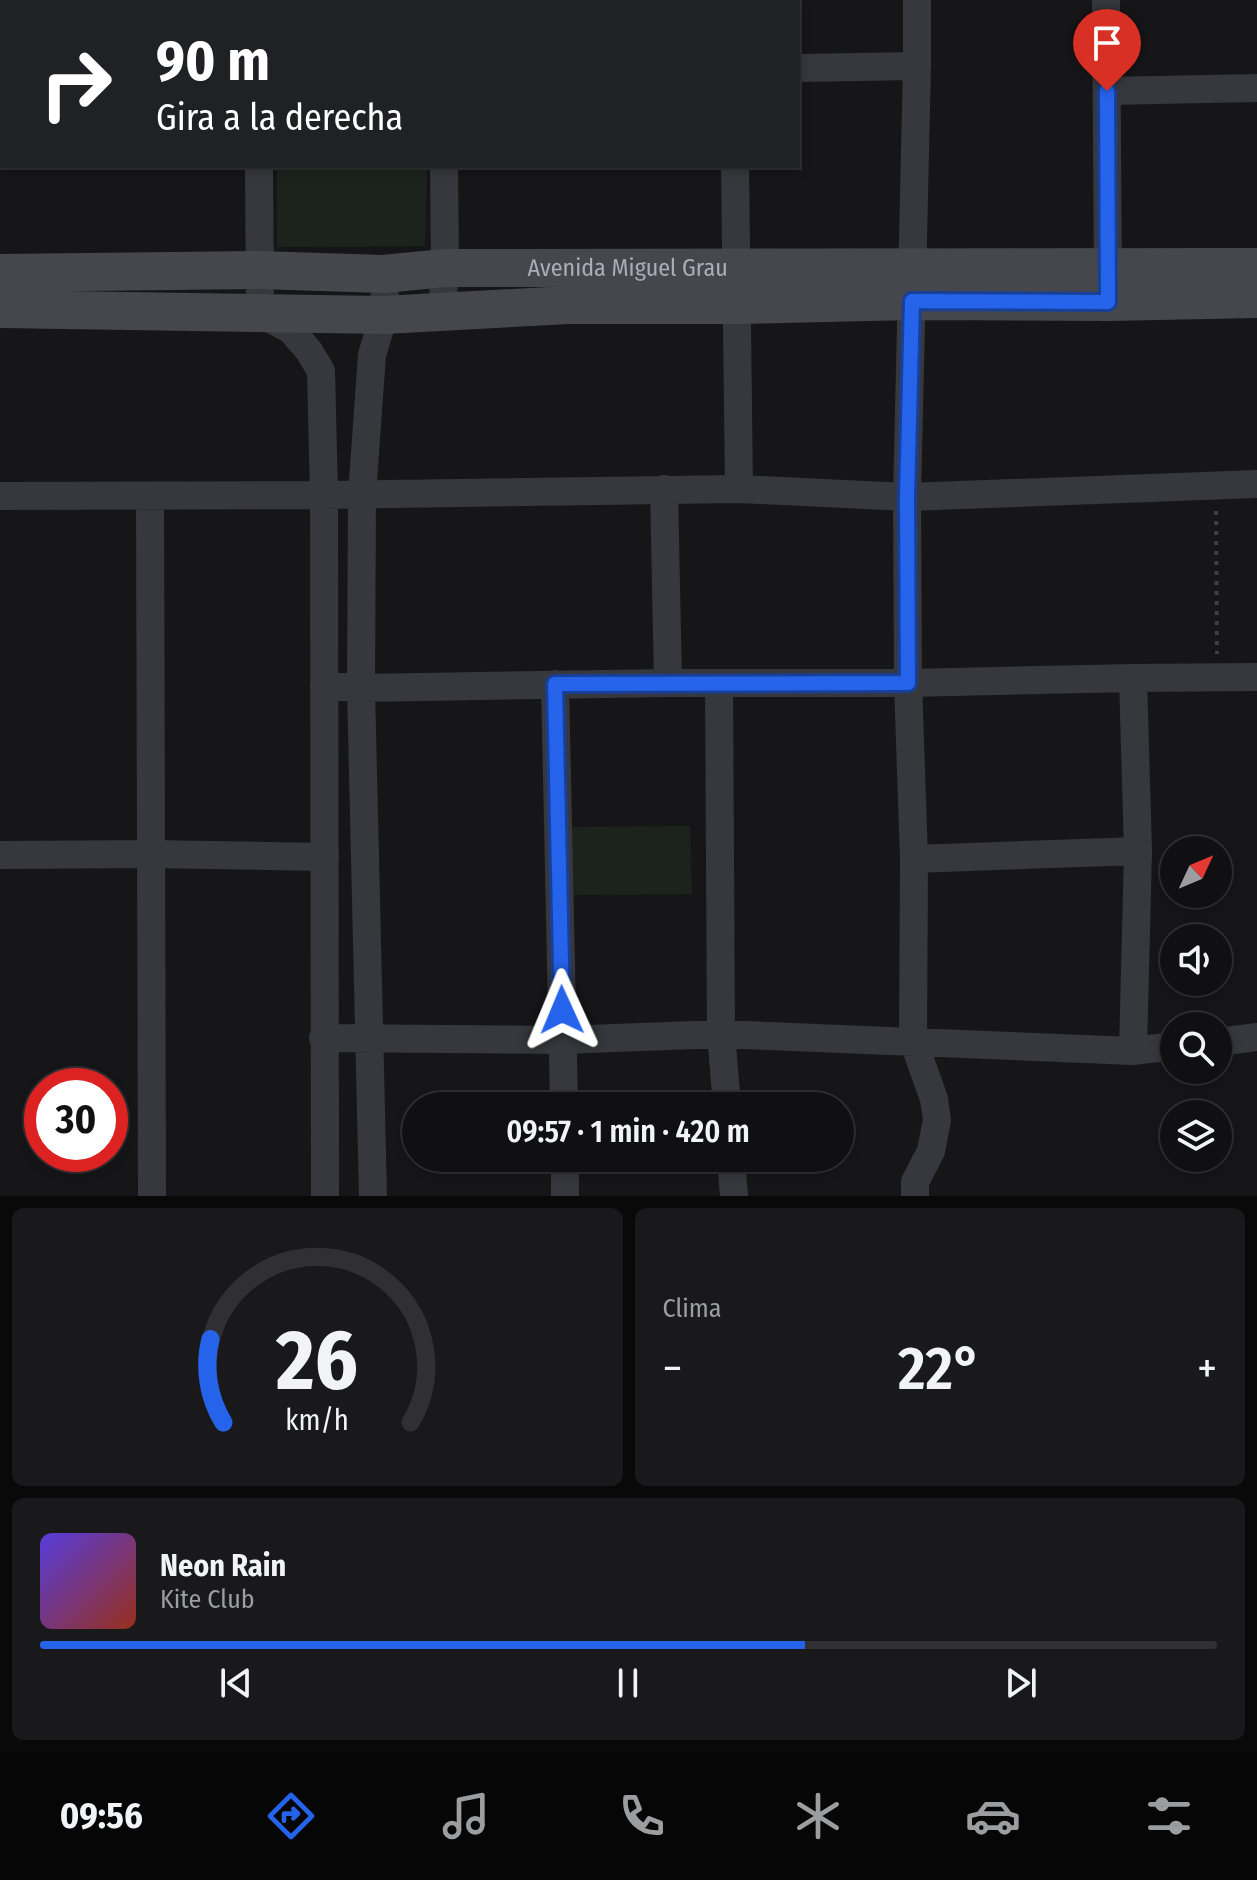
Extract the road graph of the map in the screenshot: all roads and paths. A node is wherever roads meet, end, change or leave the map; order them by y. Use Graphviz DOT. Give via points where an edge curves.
graph roads {
  1 [pos="917,0"];
  2 [pos="1106,0"];
  3 [pos="917,66"];
  4 [pos="800,68"];
  5 [pos="1257,88"];
  6 [pos="1107,91"];
  7 [pos="259,168"];
  8 [pos="444,168"];
  9 [pos="735,168"];
  10 [pos="736,267"];
  11 [pos="1257,267"];
  12 [pos="445,268"];
  13 [pos="259,270"];
  14 [pos="0,273"];
  15 [pos="383,274"];
  16 [pos="912,284"];
  17 [pos="1108,284"];
  18 [pos="1257,299"];
  19 [pos="738,305"];
  20 [pos="0,309"];
  21 [pos="442,312"];
  22 [pos="260,313"];
  23 [pos="384,315"];
  24 [pos="1216,484"];
  25 [pos="1257,484"];
  26 [pos="664,489"];
  27 [pos="739,489"];
  28 [pos="324,495"];
  29 [pos="362,495"];
  30 [pos="0,496"];
  31 [pos="150,496"];
  32 [pos="907,497"];
  33 [pos="1217,677"];
  34 [pos="1257,677"];
  35 [pos="1133,678"];
  36 [pos="668,683"];
  37 [pos="908,683"];
  38 [pos="555,684"];
  39 [pos="719,684"];
  40 [pos="324,686"];
  41 [pos="361,688"];
  42 [pos="1138,851"];
  43 [pos="151,854"];
  44 [pos="0,855"];
  45 [pos="325,857"];
  46 [pos="914,859"];
  47 [pos="721,1034"];
  48 [pos="1257,1037"];
  49 [pos="323,1038"];
  50 [pos="370,1039"];
  51 [pos="562,1040"];
  52 [pos="913,1040"];
  53 [pos="1232,1040"];
  54 [pos="1160,1048"];
  55 [pos="1133,1051"];
  56 [pos="564,1092"];
  57 [pos="726,1092"];
  58 [pos="565,1172"];
  59 [pos="732,1172"];
  60 [pos="152,1196"];
  61 [pos="325,1196"];
  62 [pos="373,1196"];
  63 [pos="565,1196"];
  64 [pos="734,1196"];
  65 [pos="915,1196"];
  1 -- 3 [label="street"];
  2 -- 6 [label="street"];
  3 -- 4 [label="street"];
  3 -- 16 [label="street"];
  5 -- 6 [label="street"];
  6 -- 17 [label="street"];
  7 -- 13 [label="street"];
  8 -- 12 [label="street"];
  9 -- 10 [label="street"];
  10 -- 12 [label="street, Avenida Miguel Grau"];
  10 -- 16 [label="street, Avenida Miguel Grau"];
  10 -- 19 [label="street"];
  11 -- 17 [label="street, Avenida Miguel Grau"];
  12 -- 15 [label="street, Avenida Miguel Grau"];
  12 -- 21 [label="street"];
  13 -- 14 [label="street, Avenida Miguel Grau"];
  13 -- 15 [label="street, Avenida Miguel Grau"];
  13 -- 22 [label="street"];
  15 -- 23 [label="street"];
  16 -- 17 [label="street, Avenida Miguel Grau"];
  16 -- 19 [label="street, Avenida Miguel Grau"];
  16 -- 32 [label="street"];
  17 -- 18 [label="street, Avenida Miguel Grau"];
  19 -- 21 [label="street, Avenida Miguel Grau" via="568,305"];
  19 -- 27 [label="street"];
  20 -- 22 [label="street, Avenida Miguel Grau"];
  21 -- 23 [label="street, Avenida Miguel Grau"];
  22 -- 23 [label="street, Avenida Miguel Grau"];
  22 -- 28 [label="street" via="291,330 321,371"];
  23 -- 29 [label="street" via="372,355"];
  24 -- 25 [label="street"];
  24 -- 32 [label="street"];
  24 -- 33 [label="path"];
  26 -- 27 [label="street"];
  26 -- 29 [label="street"];
  26 -- 36 [label="street"];
  27 -- 32 [label="street"];
  28 -- 29 [label="street"];
  28 -- 31 [label="street"];
  28 -- 40 [label="street"];
  29 -- 41 [label="street"];
  30 -- 31 [label="street"];
  31 -- 43 [label="street"];
  32 -- 37 [label="street"];
  33 -- 34 [label="street"];
  33 -- 35 [label="street"];
  35 -- 37 [label="street"];
  35 -- 42 [label="street"];
  36 -- 38 [label="street"];
  36 -- 39 [label="street"];
  37 -- 39 [label="street"];
  37 -- 46 [label="street"];
  38 -- 41 [label="street"];
  38 -- 51 [label="street"];
  39 -- 47 [label="street"];
  40 -- 41 [label="street"];
  40 -- 45 [label="street"];
  41 -- 50 [label="street"];
  42 -- 46 [label="street"];
  42 -- 55 [label="street"];
  43 -- 44 [label="street"];
  43 -- 45 [label="street"];
  43 -- 60 [label="street"];
  45 -- 49 [label="street"];
  46 -- 52 [label="street"];
  47 -- 51 [label="street"];
  47 -- 52 [label="street"];
  47 -- 57 [label="street"];
  48 -- 53 [label="street"];
  49 -- 50 [label="street"];
  49 -- 61 [label="street"];
  50 -- 51 [label="street"];
  50 -- 62 [label="street"];
  51 -- 56 [label="street"];
  52 -- 55 [label="street"];
  52 -- 65 [label="street" via="937,1120"];
  54 -- 55 [label="street"];
  58 -- 63 [label="street"];
  59 -- 64 [label="street"];
}
